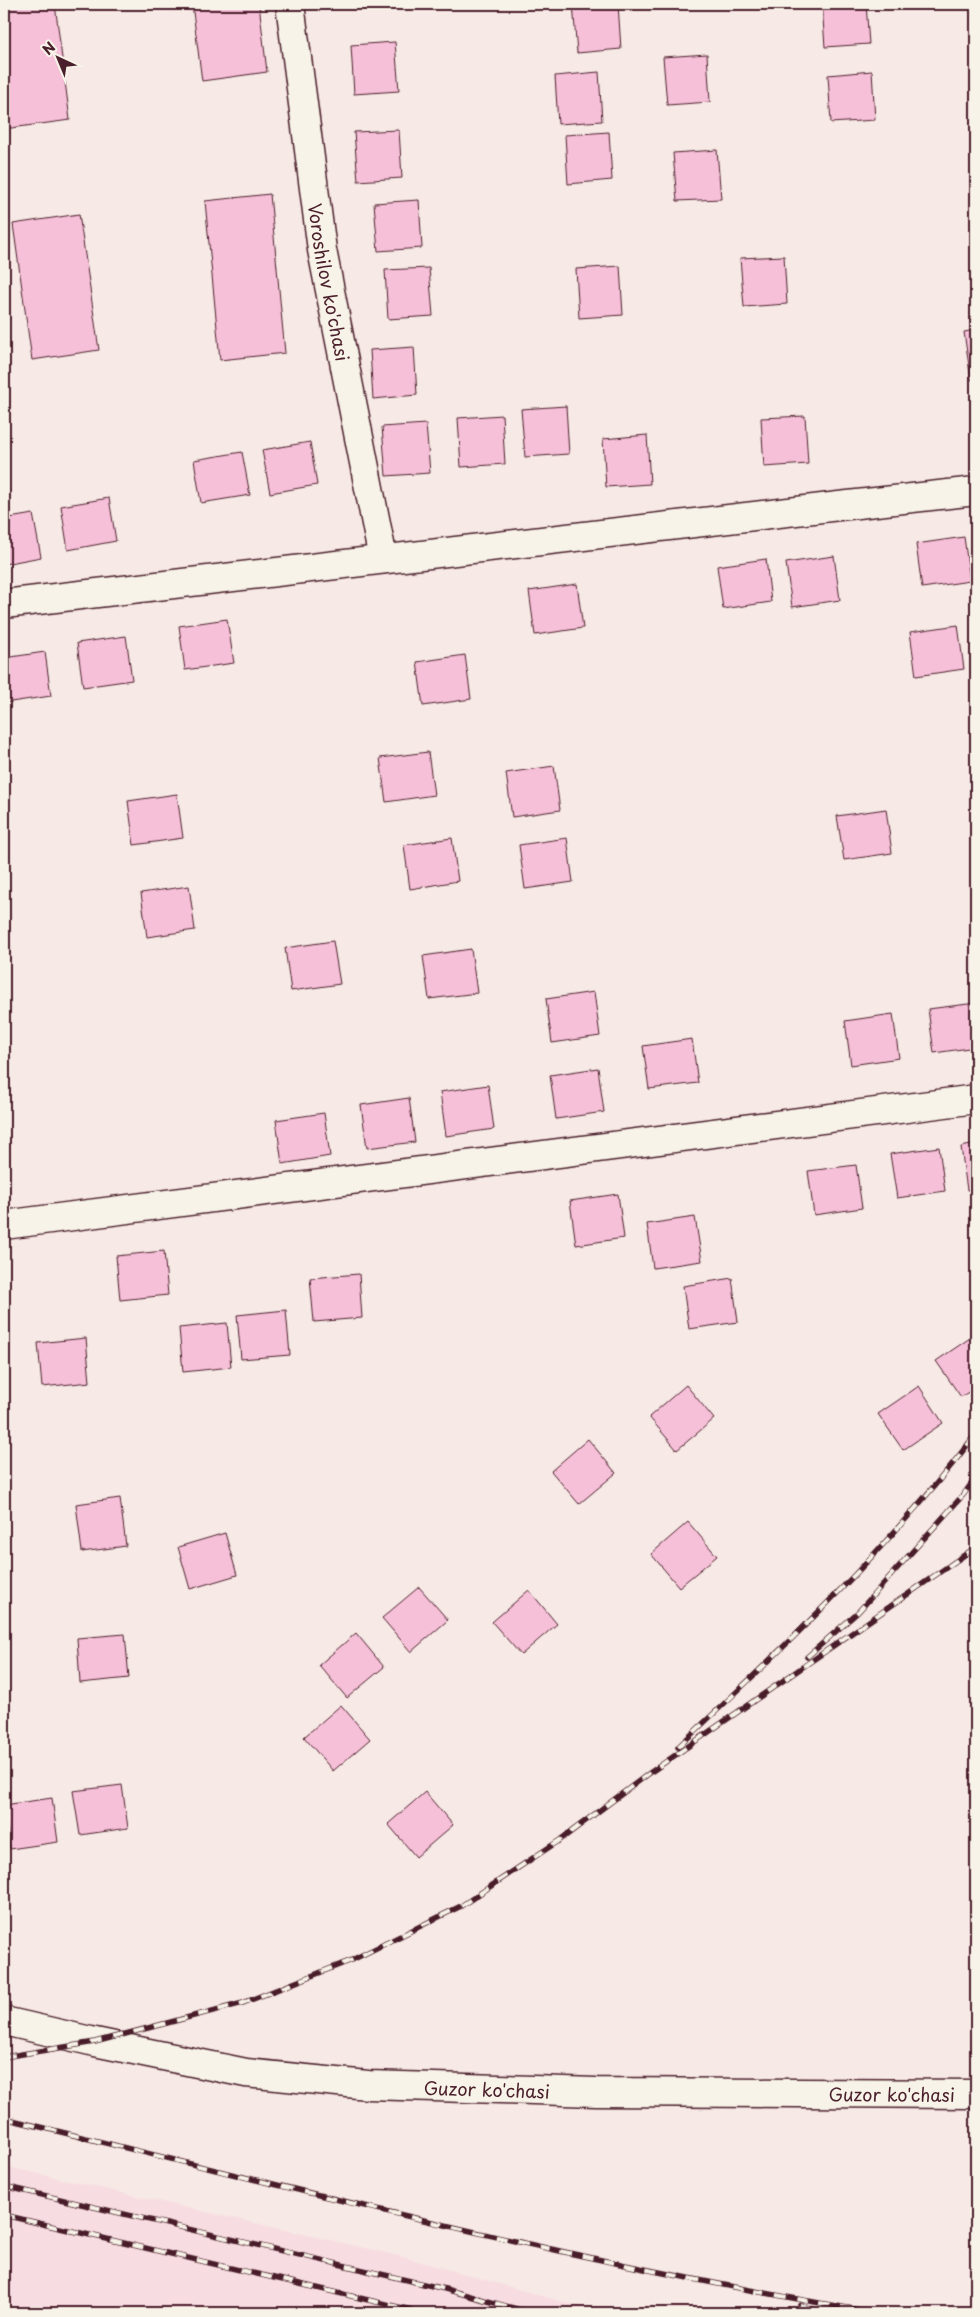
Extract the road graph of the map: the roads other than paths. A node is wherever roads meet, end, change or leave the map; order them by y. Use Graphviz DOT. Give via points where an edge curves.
graph roads {
  1 [pos="290,4"];
  2 [pos="976,492"];
  3 [pos="383,559"];
  4 [pos="4,604"];
  5 [pos="976,1099"];
  6 [pos="4,1225"];
  7 [pos="4,2021"];
  8 [pos="976,2094"];
  1 -- 3 [label="street, Voroshilov ko'chasi" via="322,250"];
  2 -- 3 [label="street"];
  3 -- 4 [label="street"];
  5 -- 6 [label="street"];
  7 -- 8 [label="street, Guzor ko'chasi" via="246,2073 368,2085 587,2092"];
}
